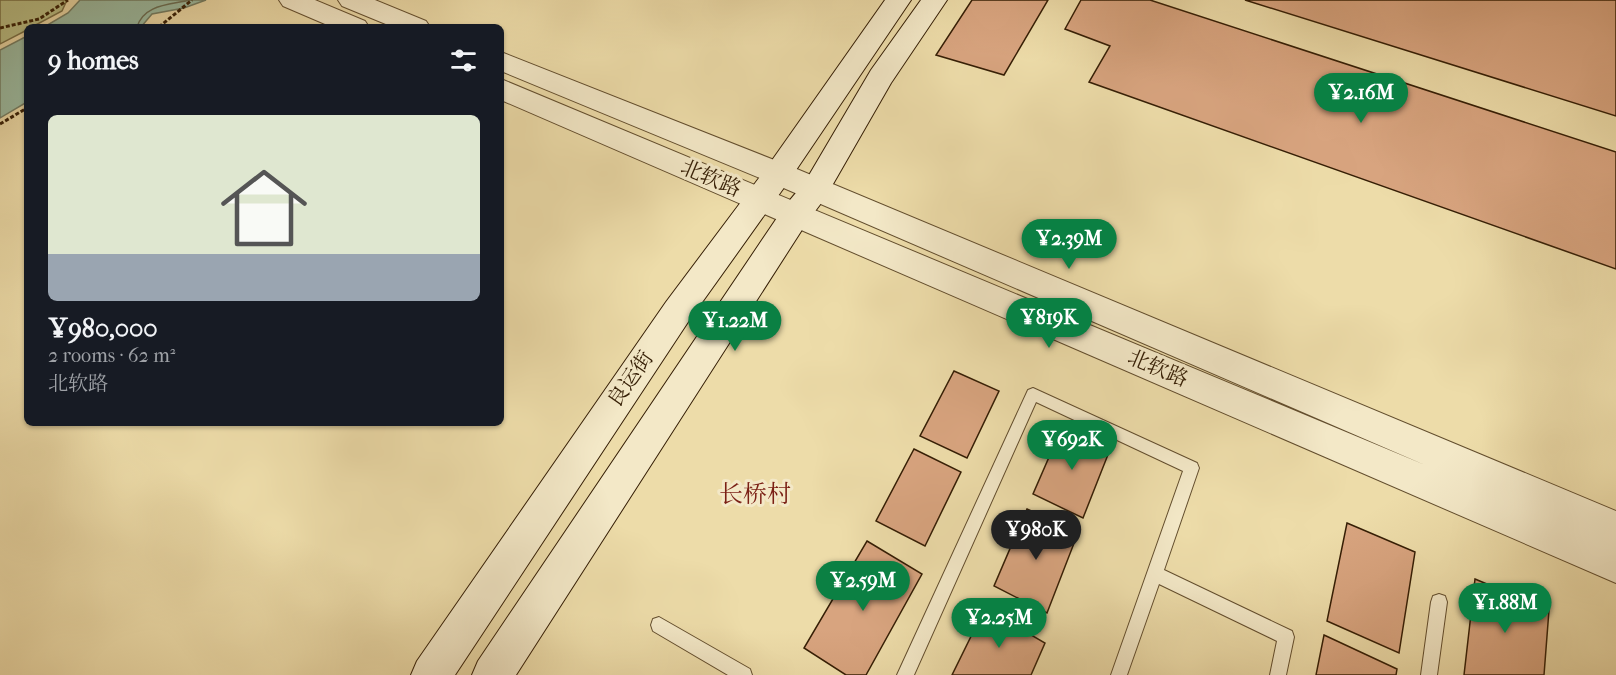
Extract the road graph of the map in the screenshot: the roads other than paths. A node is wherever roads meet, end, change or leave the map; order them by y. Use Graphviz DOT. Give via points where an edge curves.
graph roads {
  1 [pos="292,0"];
  2 [pos="351,0"];
  3 [pos="898,0"];
  4 [pos="934,0"];
  5 [pos="349,24"];
  6 [pos="410,24"];
  7 [pos="504,62"];
  8 [pos="504,90"];
  9 [pos="768,186"];
  10 [pos="806,202"];
  11 [pos="1616,529"];
  12 [pos="1616,564"];
  13 [pos="1155,574"];
  14 [pos="1439,602"];
  15 [pos="659,625"];
  16 [pos="431,675"];
  17 [pos="492,675"];
  18 [pos="744,675"];
  19 [pos="905,675"];
  20 [pos="1119,675"];
  21 [pos="1278,675"];
  22 [pos="1430,675"];
  1 -- 5 [label="street"];
  2 -- 6 [label="street"];
  3 -- 9 [label="street, 良运街"];
  4 -- 10 [label="street" via="881,76"];
  7 -- 9 [label="street, 北软路"];
  8 -- 9 [label="street, 北软路"];
  9 -- 10 [label="street, 北软路"];
  9 -- 16 [label="street, 良运街" via="584,446"];
  10 -- 11 [label="street, 北软路"];
  10 -- 12 [label="street, 北软路"];
  10 -- 17 [label="street"];
  13 -- 19 [label="lane" via="1192,468 1033,394"];
  13 -- 20 [label="lane"];
  13 -- 21 [label="lane" via="1286,637"];
  14 -- 22 [label="lane"];
  15 -- 18 [label="lane"];
}
